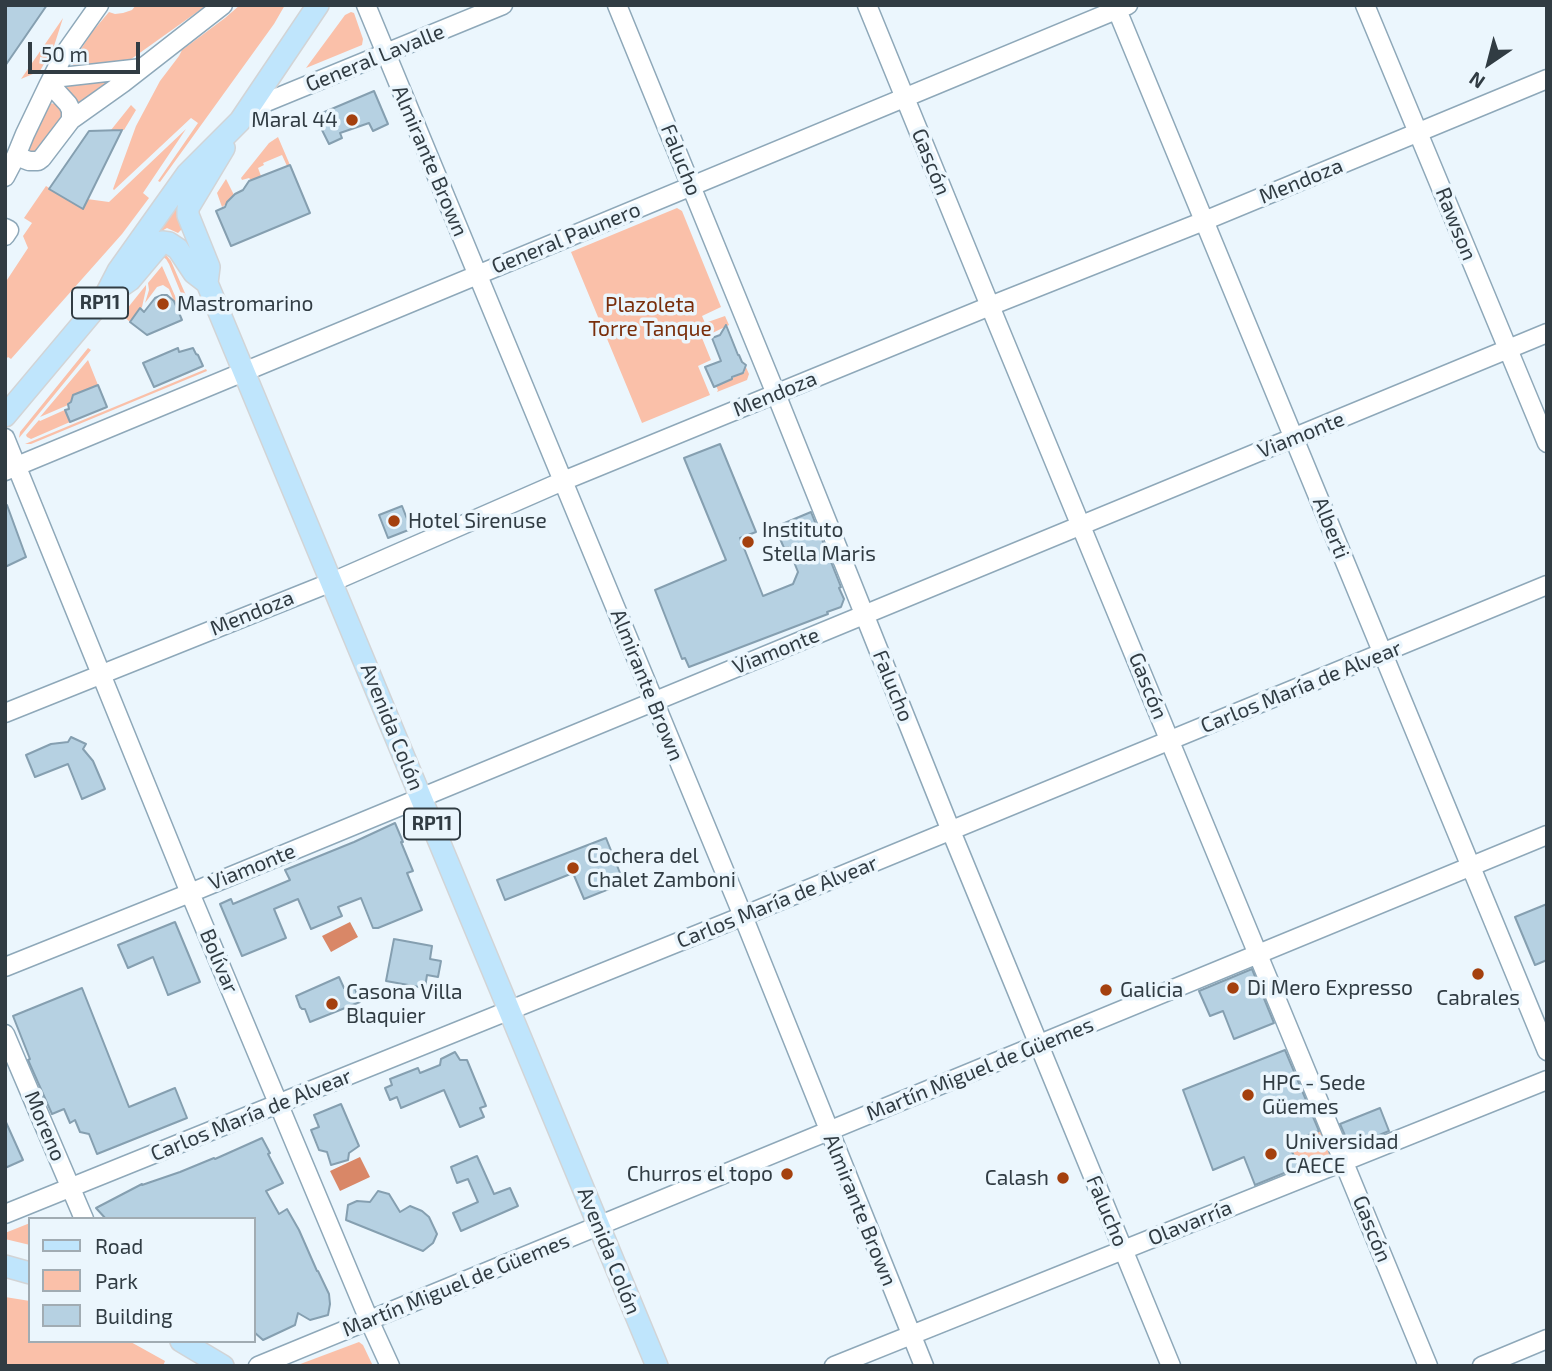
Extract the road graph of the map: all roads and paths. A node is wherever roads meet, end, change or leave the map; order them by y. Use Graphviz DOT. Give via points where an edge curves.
graph roads {
  1 [pos="99,5"];
  2 [pos="223,5"];
  3 [pos="318,5"];
  4 [pos="366,5"];
  5 [pos="503,5"];
  6 [pos="617,5"];
  7 [pos="867,5"];
  8 [pos="1365,5"];
  9 [pos="1120,7"];
  10 [pos="386,53"];
  11 [pos="142,68"];
  12 [pos="1547,79"];
  13 [pos="48,86"];
  14 [pos="905,98"];
  15 [pos="244,115"];
  16 [pos="71,120"];
  17 [pos="1418,132"];
  18 [pos="16,156"];
  19 [pos="5,177"];
  20 [pos="692,186"];
  21 [pos="1204,221"];
  22 [pos="5,228"];
  23 [pos="5,236"];
  24 [pos="477,274"];
  25 [pos="207,283"];
  26 [pos="104,298"];
  27 [pos="990,306"];
  28 [pos="1547,333"];
  29 [pos="1508,349"];
  30 [pos="244,371"];
  31 [pos="776,394"];
  32 [pos="5,416"];
  33 [pos="5,438"];
  34 [pos="1293,438"];
  35 [pos="1547,443"];
  36 [pos="11,469"];
  37 [pos="563,481"];
  38 [pos="1081,525"];
  39 [pos="332,582"];
  40 [pos="1547,585"];
  41 [pos="864,615"];
  42 [pos="1382,653"];
  43 [pos="100,674"];
  44 [pos="654,701"];
  45 [pos="5,713"];
  46 [pos="1170,741"];
  47 [pos="421,798"];
  48 [pos="951,831"];
  49 [pos="1547,835"];
  50 [pos="1471,867"];
  51 [pos="190,893"];
  52 [pos="743,916"];
  53 [pos="1259,955"];
  54 [pos="5,967"];
  55 [pos="510,1010"];
  56 [pos="5,1034"];
  57 [pos="1039,1045"];
  58 [pos="1547,1051"];
  59 [pos="1547,1080"];
  60 [pos="279,1104"];
  61 [pos="828,1131"];
  62 [pos="1344,1161"];
  63 [pos="71,1188"];
  64 [pos="5,1214"];
  65 [pos="83,1217"];
  66 [pos="599,1226"];
  67 [pos="1124,1250"];
  68 [pos="369,1320"];
  69 [pos="911,1335"];
  70 [pos="1547,1339"];
  71 [pos="184,1343"];
  72 [pos="223,1366"];
  73 [pos="258,1366"];
  74 [pos="390,1366"];
  75 [pos="657,1366"];
  76 [pos="834,1366"];
  77 [pos="924,1366"];
  78 [pos="1171,1366"];
  79 [pos="1428,1366"];
  80 [pos="1482,1366"];
  1 -- 13 [label="street" via="63,55"];
  2 -- 11 [label="street"];
  3 -- 15 [label="main road, RP11"];
  4 -- 10 [label="street, Almirante Brown"];
  5 -- 10 [label="street, General Lavalle"];
  6 -- 20 [label="street, Falucho"];
  7 -- 14 [label="street, Gascón"];
  8 -- 17 [label="street, Rawson"];
  9 -- 14 [label="street, General Paunero"];
  9 -- 21 [label="street, Alberti"];
  10 -- 15 [label="street, General Lavalle"];
  10 -- 24 [label="street, Almirante Brown"];
  11 -- 13 [label="street" via="62,78"];
  11 -- 16 [label="street"];
  12 -- 17 [label="street, Mendoza"];
  13 -- 16 [label="street" via="68,104"];
  13 -- 18 [label="street"];
  14 -- 20 [label="street, General Paunero"];
  14 -- 27 [label="street, Gascón"];
  15 -- 25 [label="main road, RP11" via="188,208 209,267"];
  15 -- 26 [label="main road, RP11" via="187,174"];
  16 -- 18 [label="street" via="38,161"];
  17 -- 21 [label="street, Mendoza"];
  17 -- 29 [label="street, Rawson"];
  18 -- 19 [label="street"];
  20 -- 24 [label="street, General Paunero"];
  20 -- 31 [label="street, Falucho"];
  21 -- 27 [label="street, Mendoza"];
  21 -- 34 [label="street, Alberti"];
  22 -- 23 [label="street" via="9,230"];
  24 -- 30 [label="street, General Paunero"];
  24 -- 37 [label="street, Almirante Brown"];
  25 -- 26 [label="main road, RP11" via="178,249 162,242 130,280"];
  25 -- 30 [label="main road, Avenida Colón / RP11"];
  26 -- 32 [label="main road, RP11"];
  27 -- 31 [label="street, Mendoza"];
  27 -- 38 [label="street, Gascón"];
  28 -- 29 [label="street, Viamonte"];
  29 -- 34 [label="street, Viamonte"];
  29 -- 35 [label="street, Rawson"];
  30 -- 36 [label="street, General Paunero"];
  30 -- 39 [label="main road, Avenida Colón / RP11"];
  31 -- 37 [label="street, Mendoza"];
  31 -- 41 [label="street, Falucho"];
  33 -- 36 [label="street, Bolívar"];
  34 -- 38 [label="street, Viamonte"];
  34 -- 42 [label="street, Alberti"];
  36 -- 43 [label="street, Bolívar"];
  37 -- 39 [label="street, Mendoza"];
  37 -- 44 [label="street, Almirante Brown"];
  38 -- 41 [label="street, Viamonte"];
  38 -- 46 [label="street, Gascón"];
  39 -- 43 [label="street, Mendoza"];
  39 -- 47 [label="main road, Avenida Colón / RP11"];
  40 -- 42 [label="street, Carlos María de Alvear"];
  41 -- 44 [label="street, Viamonte"];
  41 -- 48 [label="street, Falucho"];
  42 -- 46 [label="street, Carlos María de Alvear"];
  42 -- 50 [label="street, Alberti"];
  43 -- 45 [label="street, Mendoza"];
  43 -- 51 [label="street, Bolívar"];
  44 -- 47 [label="street, Viamonte"];
  44 -- 52 [label="street, Almirante Brown"];
  46 -- 48 [label="street, Carlos María de Alvear"];
  46 -- 53 [label="street, Gascón"];
  47 -- 51 [label="street, Viamonte"];
  47 -- 55 [label="main road, Avenida Colón / RP11"];
  48 -- 52 [label="street, Carlos María de Alvear"];
  48 -- 57 [label="street, Falucho"];
  49 -- 50 [label="street, Martín Miguel de Güemes"];
  50 -- 53 [label="street, Martín Miguel de Güemes"];
  50 -- 58 [label="street, Alberti"];
  51 -- 54 [label="street, Viamonte"];
  51 -- 60 [label="street, Bolívar"];
  52 -- 55 [label="street, Carlos María de Alvear"];
  52 -- 61 [label="street, Almirante Brown"];
  53 -- 57 [label="street, Martín Miguel de Güemes"];
  53 -- 62 [label="street, Gascón"];
  55 -- 60 [label="street, Carlos María de Alvear"];
  55 -- 66 [label="main road, Avenida Colón / RP11"];
  56 -- 63 [label="street, Moreno"];
  57 -- 61 [label="street, Martín Miguel de Güemes"];
  57 -- 67 [label="street, Falucho"];
  59 -- 62 [label="street, Olavarría"];
  60 -- 63 [label="street, Carlos María de Alvear"];
  60 -- 68 [label="street, Bolívar"];
  61 -- 66 [label="street, Martín Miguel de Güemes"];
  61 -- 69 [label="street, Almirante Brown"];
  62 -- 67 [label="street, Olavarría"];
  62 -- 79 [label="street, Gascón"];
  63 -- 64 [label="street, Carlos María de Alvear"];
  63 -- 65 [label="street, Moreno"];
  66 -- 68 [label="street, Martín Miguel de Güemes"];
  66 -- 75 [label="main road, Avenida Colón / RP11"];
  67 -- 69 [label="street, Olavarría"];
  67 -- 78 [label="street, Falucho"];
  68 -- 73 [label="street, Martín Miguel de Güemes"];
  68 -- 74 [label="street, Bolívar"];
  69 -- 76 [label="street, Olavarría"];
  69 -- 77 [label="street, Almirante Brown"];
  70 -- 80 [label="street"];
  71 -- 72 [label="main road"];
}
